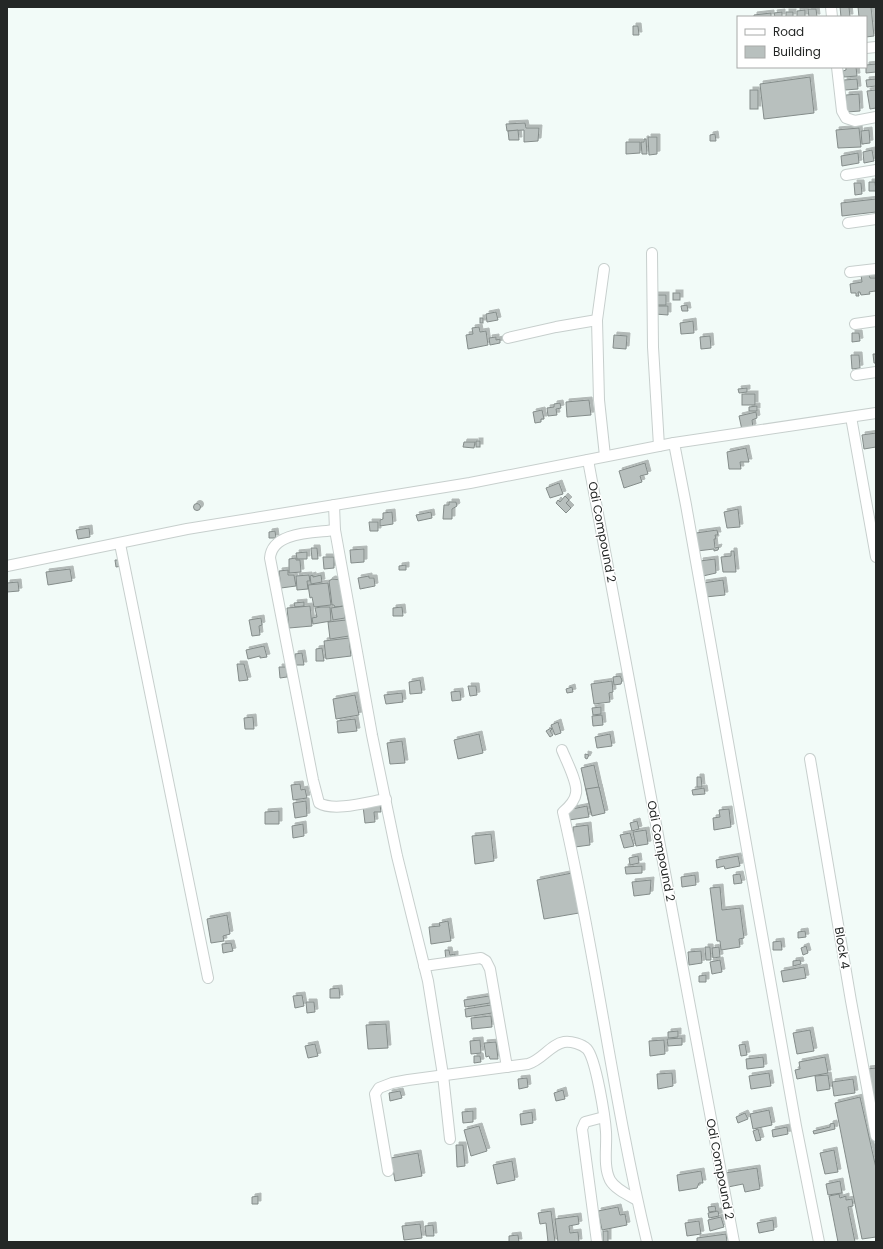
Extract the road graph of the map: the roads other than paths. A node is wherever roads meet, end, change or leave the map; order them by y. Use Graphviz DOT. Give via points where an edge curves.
graph roads {
  1 [pos="837,68"];
  2 [pos="876,117"];
  3 [pos="876,170"];
  4 [pos="846,175"];
  5 [pos="876,219"];
  6 [pos="848,223"];
  7 [pos="652,253"];
  8 [pos="604,269"];
  9 [pos="876,269"];
  10 [pos="850,272"];
  11 [pos="596,320"];
  12 [pos="876,321"];
  13 [pos="854,324"];
  14 [pos="508,338"];
  15 [pos="876,372"];
  16 [pos="856,375"];
  17 [pos="876,413"];
  18 [pos="851,417"];
  19 [pos="674,444"];
  20 [pos="659,446"];
  21 [pos="604,456"];
  22 [pos="588,460"];
  23 [pos="334,506"];
  24 [pos="335,530"];
  25 [pos="120,544"];
  26 [pos="876,557"];
  27 [pos="7,566"];
  28 [pos="562,750"];
  29 [pos="810,759"];
  30 [pos="386,799"];
  31 [pos="424,966"];
  32 [pos="208,978"];
  33 [pos="507,1067"];
  34 [pos="443,1075"];
  35 [pos="604,1117"];
  36 [pos="606,1131"];
  37 [pos="876,1136"];
  38 [pos="450,1139"];
  39 [pos="626,1146"];
  40 [pos="388,1171"];
  41 [pos="637,1200"];
  42 [pos="597,1242"];
  43 [pos="647,1242"];
  44 [pos="734,1242"];
  45 [pos="819,1242"];
  1 -- 2 [label="street" via="842,110 846,118 855,121"];
  3 -- 4 [label="street"];
  5 -- 6 [label="street"];
  7 -- 20 [label="street" via="653,347"];
  8 -- 11 [label="street"];
  9 -- 10 [label="street"];
  11 -- 14 [label="street"];
  11 -- 21 [label="street"];
  12 -- 13 [label="street"];
  15 -- 16 [label="street"];
  17 -- 18 [label="street"];
  18 -- 19 [label="street"];
  18 -- 26 [label="street"];
  19 -- 20 [label="street"];
  19 -- 45 [label="street"];
  20 -- 21 [label="street"];
  21 -- 22 [label="street"];
  22 -- 23 [label="street"];
  22 -- 44 [label="street, Odi Compound 2"];
  23 -- 24 [label="street"];
  23 -- 25 [label="street" via="187,529"];
  24 -- 30 [label="street"];
  24 -- 30 [label="street" via="289,537 276,544 271,550 270,558 319,803 325,807 338,807"];
  25 -- 27 [label="street"];
  25 -- 32 [label="street"];
  28 -- 39 [label="street" via="577,793 572,804 563,812"];
  29 -- 37 [label="street, Block 4"];
  30 -- 31 [label="street" via="396,856"];
  31 -- 33 [label="street" via="481,958 486,961 490,969"];
  31 -- 34 [label="street"];
  33 -- 34 [label="street"];
  33 -- 35 [label="street" via="535,1062 558,1044 565,1042 586,1048 590,1054"];
  34 -- 38 [label="street"];
  34 -- 40 [label="street" via="392,1083 379,1088 375,1094"];
  35 -- 36 [label="street"];
  35 -- 42 [label="street" via="585,1122 582,1129"];
  36 -- 39 [label="street"];
  36 -- 41 [label="street" via="606,1168 609,1178 618,1189"];
  39 -- 41 [label="street"];
  41 -- 43 [label="street"];
}
